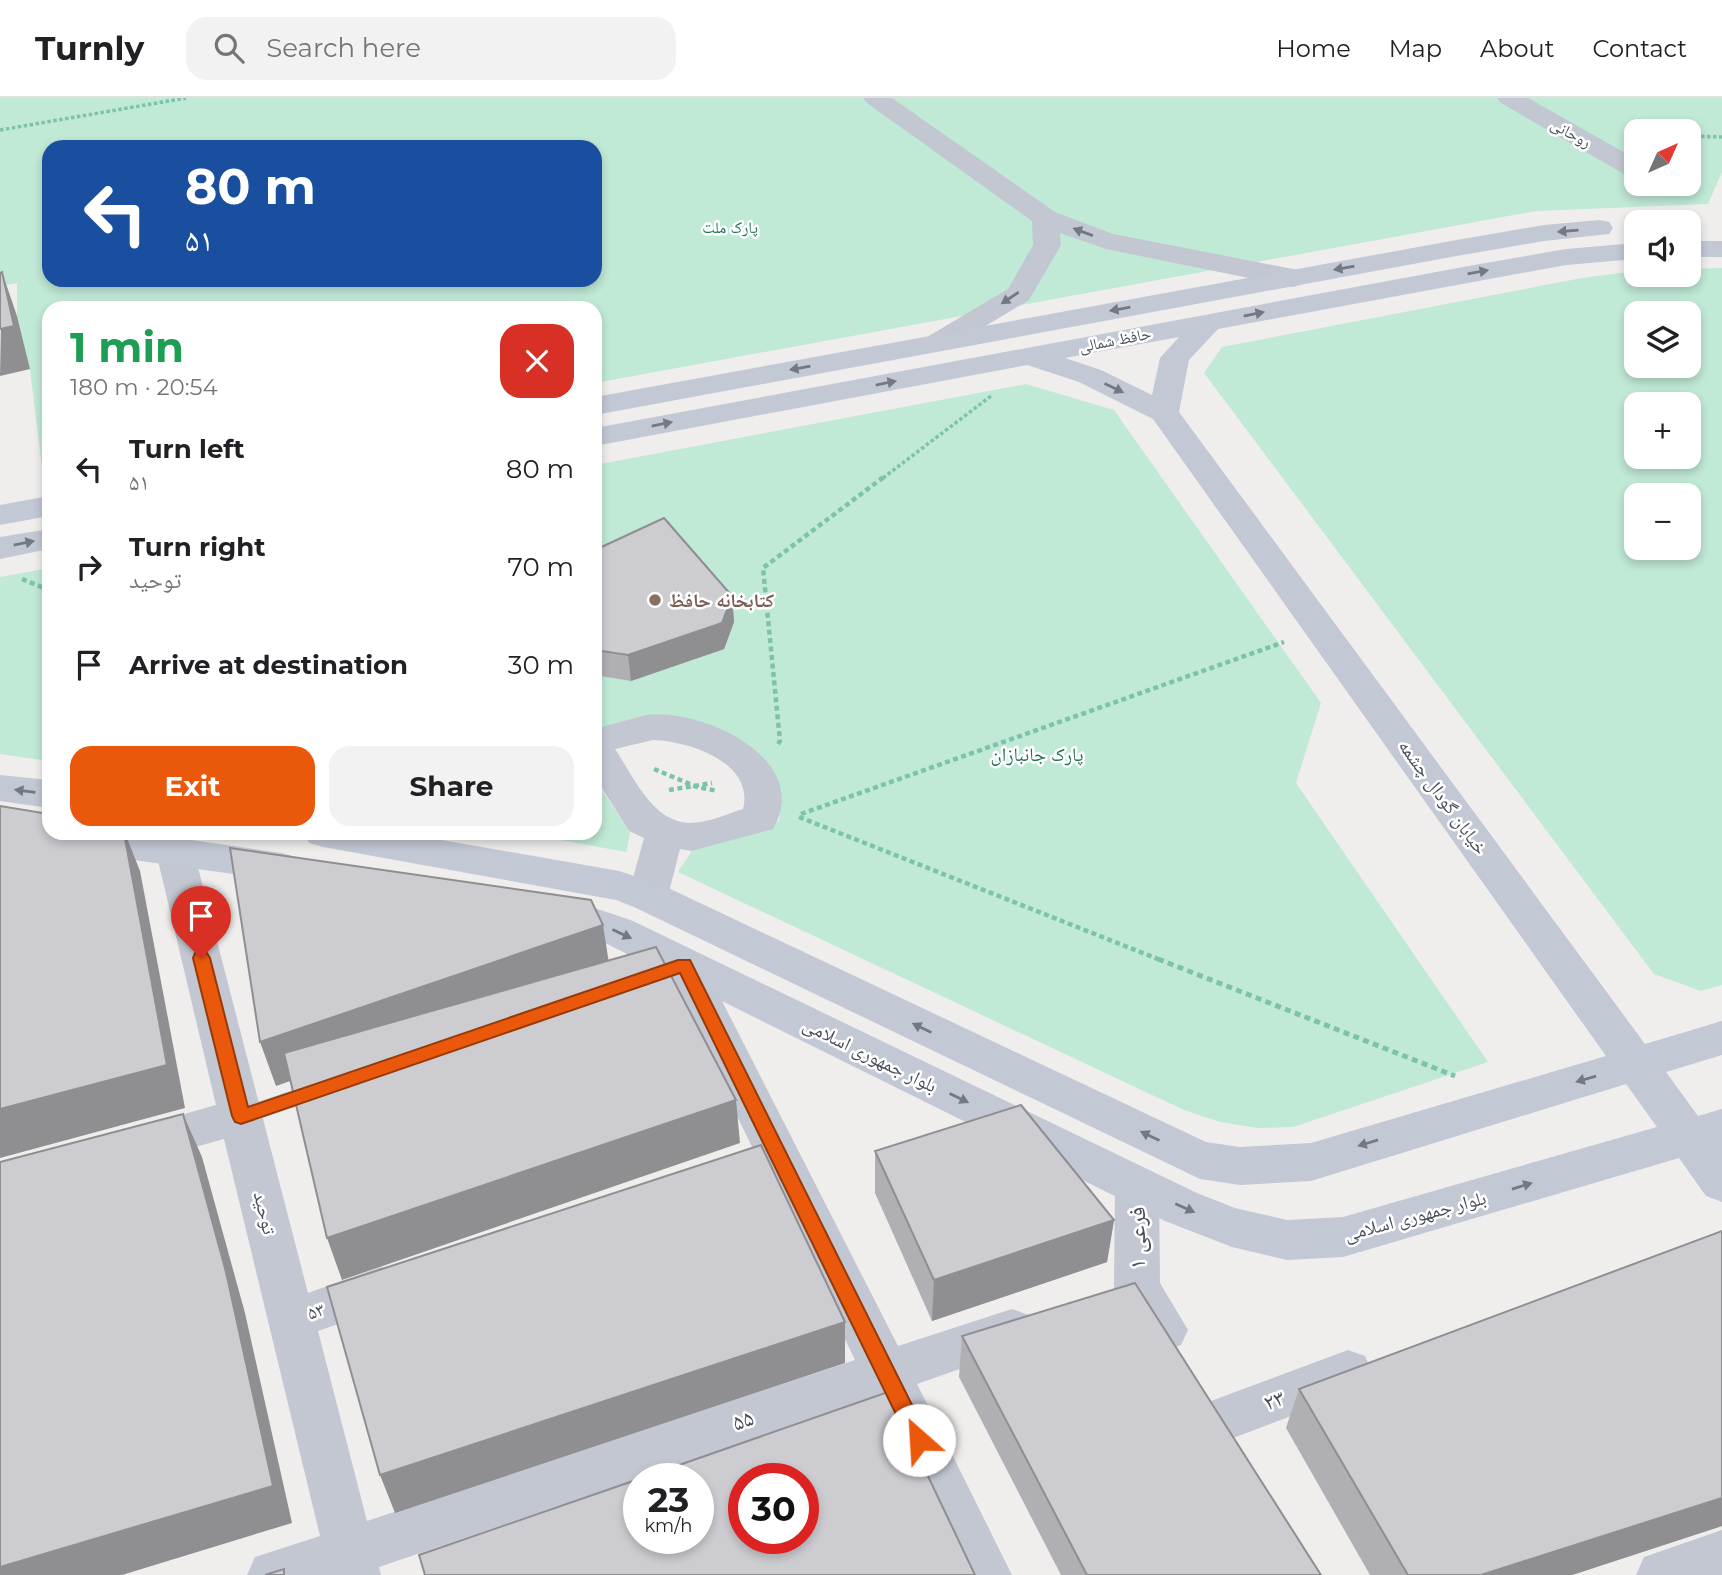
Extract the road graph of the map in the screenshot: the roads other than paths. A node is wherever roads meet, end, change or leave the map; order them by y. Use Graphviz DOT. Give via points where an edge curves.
graph roads {
  1 [pos="876,98"];
  2 [pos="1510,98"];
  3 [pos="1624,163"];
  4 [pos="1045,218"];
  5 [pos="1701,225"];
  6 [pos="1722,225"];
  7 [pos="1624,227"];
  8 [pos="1722,249"];
  9 [pos="1701,250"];
  10 [pos="1624,252"];
  11 [pos="1293,278"];
  12 [pos="1209,322"];
  13 [pos="937,343"];
  14 [pos="1033,358"];
  15 [pos="602,405"];
  16 [pos="1164,412"];
  17 [pos="602,436"];
  18 [pos="42,507"];
  19 [pos="0,514"];
  20 [pos="42,539"];
  21 [pos="0,548"];
  22 [pos="602,744"];
  23 [pos="602,757"];
  24 [pos="0,788"];
  25 [pos="42,793"];
  26 [pos="0,827"];
  27 [pos="665,832"];
  28 [pos="42,833"];
  29 [pos="91,840"];
  30 [pos="175,852"];
  31 [pos="321,853"];
  32 [pos="648,896"];
  33 [pos="518,910"];
  34 [pos="671,969"];
  35 [pos="1722,1038"];
  36 [pos="1638,1064"];
  37 [pos="338,1083"];
  38 [pos="241,1116"];
  39 [pos="1705,1131"];
  40 [pos="107,1153"];
  41 [pos="1722,1183"];
  42 [pos="1137,1185"];
  43 [pos="422,1273"];
  44 [pos="1097,1301"];
  45 [pos="291,1320"];
  46 [pos="1388,1357"];
  47 [pos="885,1372"];
  48 [pos="1211,1406"];
  49 [pos="1722,1555"];
  50 [pos="352,1563"];
  51 [pos="273,1575"];
  52 [pos="986,1575"];
  53 [pos="1662,1575"];
  1 -- 4 [label="street"];
  2 -- 3 [label="street, روحانی"];
  11 -- 4 [label="street, one-way" via="1106,241"];
  4 -- 13 [label="street, one-way" via="1047,245 1019,294"];
  5 -- 6 [label="main road"];
  7 -- 11 [label="main road, حافظ شمالی, one-way" via="1544,233"];
  8 -- 9 [label="main road"];
  12 -- 10 [label="main road, حافظ شمالی, one-way" via="1566,257"];
  11 -- 13 [label="main road, حافظ شمالی, one-way"];
  12 -- 14 [label="main road, حافظ شمالی"];
  12 -- 16 [label="main road" via="1175,358"];
  13 -- 15 [label="main road, حافظ شمالی, one-way"];
  14 -- 16 [label="main road, one-way" via="1090,376"];
  17 -- 14 [label="main road, حافظ شمالی, one-way"];
  16 -- 36 [label="main road, خیابان گودال چشمه"];
  18 -- 19 [label="main road"];
  21 -- 20 [label="main road, one-way"];
  22 -- 27 [label="street" via="653,727 709,737 732,748 761,787 760,819 691,837"];
  23 -- 27 [label="street" via="643,821"];
  25 -- 24 [label="main road, one-way"];
  26 -- 28 [label="main road"];
  27 -- 32 [label="street"];
  29 -- 30 [label="main road"];
  30 -- 31 [label="main road"];
  30 -- 38 [label="street, توحید"];
  31 -- 32 [label="main road" via="619,886"];
  36 -- 32 [label="main road, one-way" via="1311,1162 1240,1166 1200,1160"];
  33 -- 34 [label="main road, بلوار جمهوری اسلامی, one-way" via="619,932"];
  34 -- 42 [label="main road, بلوار جمهوری اسلامی, one-way"];
  34 -- 47 [label="street" via="756,1156"];
  35 -- 36 [label="main road"];
  36 -- 39 [label="main road, خیابان گودال چشمه"];
  37 -- 38 [label="lane"];
  38 -- 40 [label="street"];
  38 -- 45 [label="street, توحید"];
  39 -- 41 [label="main road, خیابان گودال چشمه"];
  42 -- 39 [label="main road, بلوار جمهوری اسلامی, one-way" via="1232,1227 1287,1240 1343,1237"];
  42 -- 44 [label="street, فرعی ۱"];
  43 -- 45 [label="street, ۵۳"];
  44 -- 47 [label="street, ۵۵"];
  44 -- 48 [label="street, فرعی ۱"];
  45 -- 50 [label="street, توحید"];
  46 -- 48 [label="street, ۲۳"];
  47 -- 50 [label="street, ۵۵"];
  47 -- 52 [label="street"];
  49 -- 53 [label="street"];
  50 -- 51 [label="street, ۵۵"];
}
